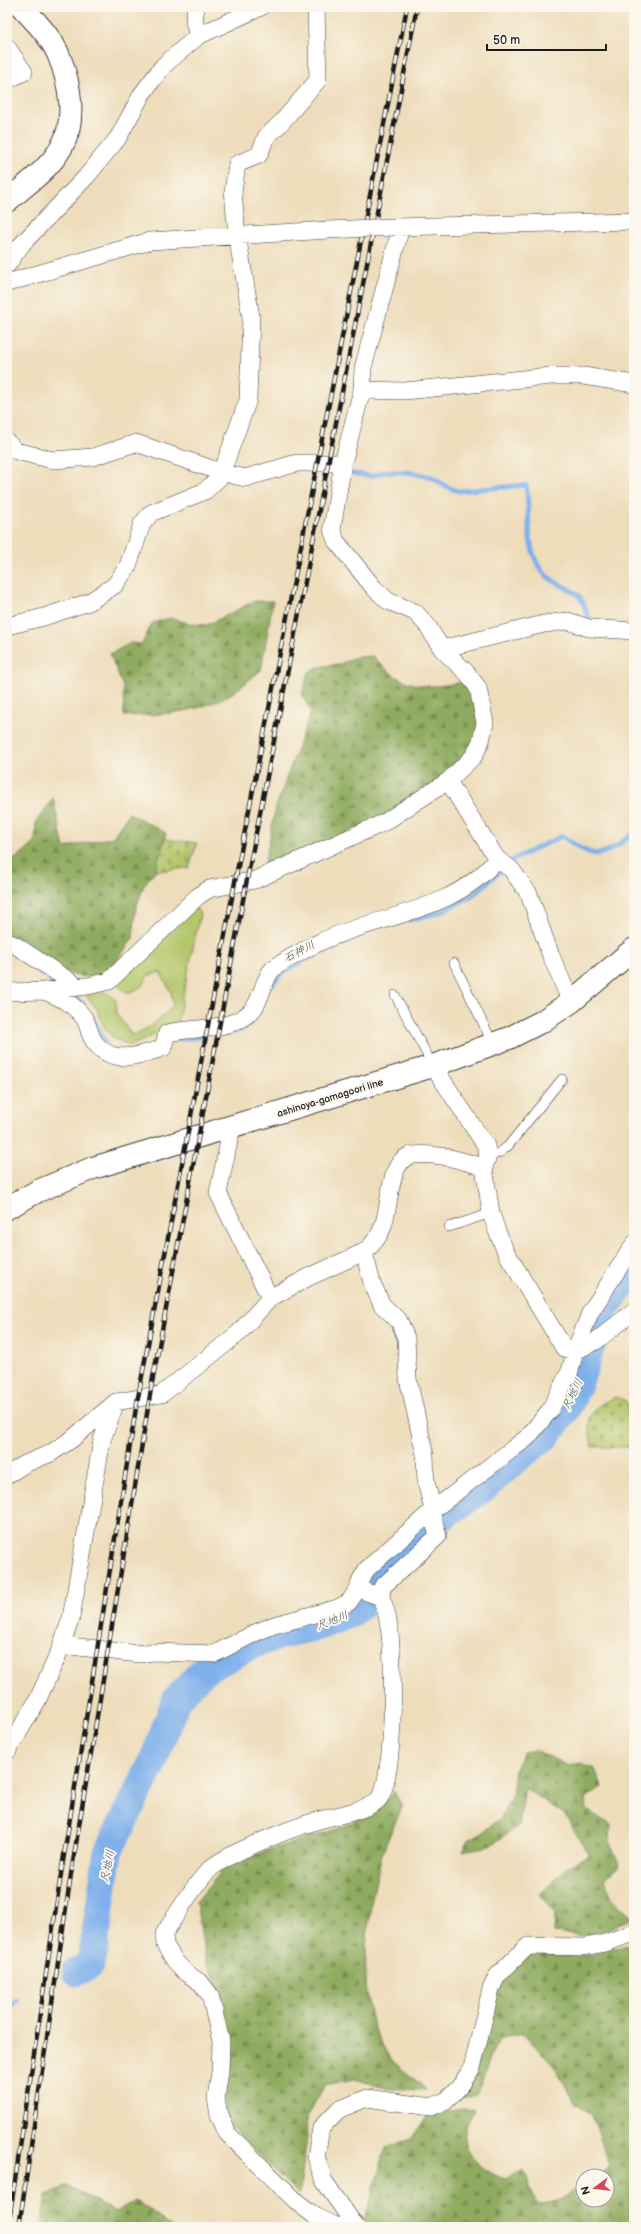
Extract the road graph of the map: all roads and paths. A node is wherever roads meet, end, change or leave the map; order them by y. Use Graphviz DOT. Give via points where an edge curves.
graph roads {
  1 [pos="22,7"];
  2 [pos="196,7"];
  3 [pos="261,7"];
  4 [pos="316,7"];
  5 [pos="198,36"];
  6 [pos="7,47"];
  7 [pos="7,80"];
  8 [pos="7,201"];
  9 [pos="634,221"];
  10 [pos="398,227"];
  11 [pos="238,235"];
  12 [pos="7,265"];
  13 [pos="7,283"];
  14 [pos="634,384"];
  15 [pos="362,390"];
  16 [pos="7,442"];
  17 [pos="343,463"];
  18 [pos="221,472"];
  19 [pos="7,626"];
  20 [pos="634,631"];
  21 [pos="442,649"];
  22 [pos="448,781"];
  23 [pos="503,863"];
  24 [pos="7,942"];
  25 [pos="634,949"];
  26 [pos="454,963"];
  27 [pos="62,988"];
  28 [pos="7,992"];
  29 [pos="395,995"];
  30 [pos="571,1002"];
  31 [pos="493,1044"];
  32 [pos="433,1066"];
  33 [pos="562,1079"];
  34 [pos="232,1127"];
  35 [pos="486,1162"];
  36 [pos="7,1208"];
  37 [pos="491,1213"];
  38 [pos="449,1226"];
  39 [pos="634,1244"];
  40 [pos="364,1252"];
  41 [pos="270,1298"];
  42 [pos="634,1311"];
  43 [pos="584,1346"];
  44 [pos="116,1402"];
  45 [pos="7,1475"];
  46 [pos="433,1517"];
  47 [pos="368,1593"];
  48 [pos="62,1645"];
  49 [pos="7,1752"];
  50 [pos="634,1933"];
  51 [pos="338,2227"];
  52 [pos="356,2227"];
  1 -- 8 [label="main road" via="59,55 70,98 70,124 62,147 44,169"];
  2 -- 5 [label="street" via="194,22"];
  3 -- 5 [label="street"];
  4 -- 11 [label="street" via="318,80 281,124 266,137 259,155 238,164 233,192"];
  5 -- 12 [label="street" via="163,66 142,94 118,138 22,244"];
  6 -- 7 [label="street" via="24,72"];
  9 -- 10 [label="street"];
  10 -- 11 [label="street, bridge"];
  10 -- 15 [label="street" via="363,368"];
  11 -- 13 [label="street" via="150,241"];
  11 -- 18 [label="street" via="251,317 248,400"];
  14 -- 15 [label="street" via="583,376 552,376 405,392"];
  15 -- 17 [label="street"];
  16 -- 18 [label="street" via="16,451 53,460 93,457 136,443"];
  17 -- 18 [label="street" via="297,463 245,478"];
  17 -- 21 [label="street" via="332,529 336,541 374,588 388,601 415,612 427,624"];
  18 -- 19 [label="street" via="220,477 205,491 151,513 142,524 128,566 115,585 89,602"];
  20 -- 21 [label="street" via="589,628 568,620"];
  21 -- 22 [label="street" via="478,688 485,723 474,756"];
  22 -- 23 [label="street"];
  22 -- 27 [label="street" via="385,822 255,880 209,889 109,981"];
  23 -- 27 [label="street" via="471,886 430,906 365,924 320,942 272,969 256,1008 232,1024 165,1040 131,1058 119,1058 99,1048 91,1037 85,1019 61,997"];
  23 -- 30 [label="street" via="521,880 529,894"];
  24 -- 27 [label="street" via="15,945"];
  25 -- 30 [label="main road, ashinoya-gamagoori line"];
  26 -- 31 [label="lane"];
  27 -- 28 [label="street"];
  29 -- 32 [label="lane"];
  30 -- 31 [label="main road, ashinoya-gamagoori line" via="541,1022"];
  31 -- 32 [label="main road, ashinoya-gamagoori line"];
  32 -- 34 [label="main road, ashinoya-gamagoori line"];
  32 -- 35 [label="street" via="486,1146"];
  33 -- 35 [label="lane" via="508,1146"];
  34 -- 36 [label="main road, ashinoya-gamagoori line" via="93,1168 38,1191"];
  34 -- 41 [label="street" via="218,1193"];
  35 -- 37 [label="street"];
  35 -- 40 [label="street" via="438,1156 413,1155 401,1158 395,1168 381,1231 371,1247"];
  37 -- 38 [label="lane"];
  37 -- 43 [label="street" via="506,1252 557,1339 564,1348"];
  39 -- 43 [label="street" via="590,1313"];
  40 -- 41 [label="street" via="309,1276"];
  40 -- 46 [label="street" via="372,1283 382,1305 399,1321 406,1338 408,1379 425,1455 426,1482"];
  41 -- 44 [label="street" via="239,1333 162,1394"];
  42 -- 43 [label="street"];
  43 -- 46 [label="street" via="550,1410 528,1437"];
  44 -- 45 [label="street" via="72,1439 51,1453"];
  44 -- 48 [label="street" via="102,1440 71,1618"];
  46 -- 47 [label="street" via="438,1536 382,1587"];
  46 -- 47 [label="street" via="367,1569 360,1579"];
  47 -- 48 [label="street" via="338,1608 255,1632 214,1654 139,1654"];
  47 -- 51 [label="street" via="389,1627 392,1670 390,1749 384,1791 378,1800 367,1807 301,1825 220,1861 208,1871 164,1934 165,1945 175,1961 186,1973 201,1983 210,1995 221,2041 216,2098 219,2115 227,2134 298,2203 315,2216"];
  48 -- 49 [label="street" via="37,1701"];
  50 -- 52 [label="street" via="584,1947 528,1946 498,1976 491,1988 472,2068 446,2101 431,2107 367,2098 338,2110 321,2128 316,2157 324,2181"];
}
